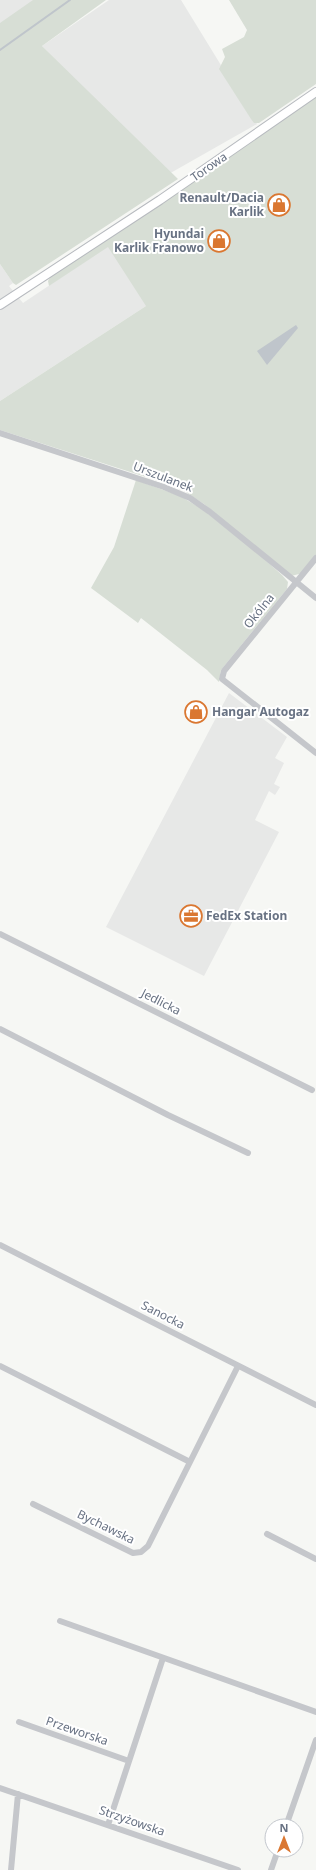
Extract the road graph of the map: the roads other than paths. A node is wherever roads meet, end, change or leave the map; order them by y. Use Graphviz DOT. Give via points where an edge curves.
graph roads {
  1 [pos="316,92"];
  2 [pos="0,305"];
  3 [pos="0,433"];
  4 [pos="316,558"];
  5 [pos="296,582"];
  6 [pos="316,598"];
  7 [pos="316,753"];
  8 [pos="0,934"];
  9 [pos="0,1029"];
  10 [pos="312,1090"];
  11 [pos="248,1153"];
  12 [pos="0,1245"];
  13 [pos="0,1366"];
  14 [pos="238,1366"];
  15 [pos="316,1405"];
  16 [pos="190,1462"];
  17 [pos="33,1504"];
  18 [pos="267,1534"];
  19 [pos="316,1559"];
  20 [pos="60,1621"];
  21 [pos="163,1658"];
  22 [pos="316,1712"];
  23 [pos="18,1722"];
  24 [pos="316,1740"];
  25 [pos="129,1761"];
  26 [pos="0,1788"];
  27 [pos="18,1794"];
  28 [pos="289,1818"];
  29 [pos="108,1824"];
  30 [pos="275,1858"];
  31 [pos="11,1870"];
  32 [pos="238,1870"];
  33 [pos="271,1870"];
  1 -- 2 [label="street, Torowa" via="160,200"];
  3 -- 5 [label="street, Urszulanek" via="180,493 210,512"];
  4 -- 5 [label="street, Okólna"];
  5 -- 6 [label="street, Urszulanek"];
  5 -- 7 [label="street, Okólna" via="224,671 222,678"];
  8 -- 10 [label="street, Jedlicka"];
  9 -- 11 [label="street"];
  12 -- 14 [label="street, Sanocka"];
  13 -- 16 [label="street"];
  14 -- 15 [label="street, Sanocka"];
  14 -- 16 [label="street, Bychawska"];
  16 -- 17 [label="street, Bychawska" via="148,1546 141,1552 133,1553"];
  18 -- 19 [label="street"];
  20 -- 21 [label="street"];
  21 -- 22 [label="street"];
  21 -- 25 [label="street"];
  23 -- 25 [label="street, Przeworska"];
  24 -- 28 [label="street"];
  25 -- 29 [label="street"];
  26 -- 27 [label="street, Strzyżowska"];
  27 -- 29 [label="street, Strzyżowska"];
  27 -- 31 [label="street"];
  29 -- 32 [label="street, Strzyżowska"];
  30 -- 33 [label="street"];
}
